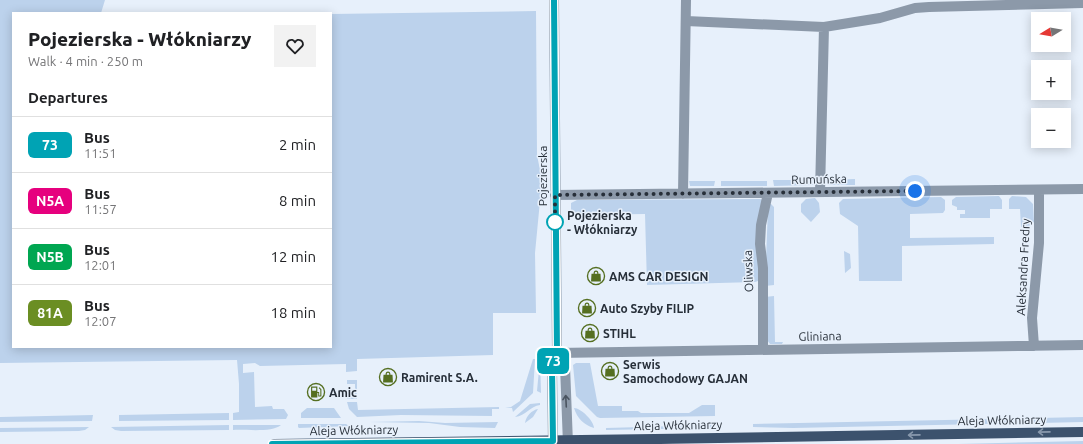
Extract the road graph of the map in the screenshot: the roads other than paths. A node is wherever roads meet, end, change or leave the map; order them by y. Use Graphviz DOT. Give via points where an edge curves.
graph roads {
  1 [pos="554,0"];
  2 [pos="686,0"];
  3 [pos="955,3"];
  4 [pos="1083,3"];
  5 [pos="686,21"];
  6 [pos="824,27"];
  7 [pos="1083,189"];
  8 [pos="1038,190"];
  9 [pos="820,192"];
  10 [pos="768,193"];
  11 [pos="683,194"];
  12 [pos="555,195"];
  13 [pos="1083,345"];
  14 [pos="1034,346"];
  15 [pos="763,350"];
  16 [pos="557,353"];
  17 [pos="1083,432"];
  18 [pos="553,442"];
  19 [pos="568,442"];
  20 [pos="274,444"];
  1 -- 12 [label="street, Pojezierska"];
  2 -- 5 [label="street"];
  3 -- 4 [label="street"];
  3 -- 6 [label="street" via="916,8 874,19"];
  5 -- 6 [label="street"];
  5 -- 11 [label="street"];
  6 -- 9 [label="street"];
  7 -- 8 [label="street, Rumuńska"];
  8 -- 9 [label="street, Rumuńska"];
  8 -- 14 [label="street, Aleksandra Fredry" via="1039,243 1032,318"];
  9 -- 10 [label="street, Rumuńska"];
  10 -- 11 [label="street, Rumuńska"];
  10 -- 15 [label="street, Oliwska" via="760,244 763,268"];
  11 -- 12 [label="street, Rumuńska"];
  12 -- 16 [label="street, Pojezierska"];
  13 -- 14 [label="street, Gliniana"];
  14 -- 15 [label="street, Gliniana"];
  15 -- 16 [label="street, Gliniana"];
  16 -- 18 [label="street, Pojezierska" via="552,362"];
  19 -- 16 [label="street, Pojezierska, one-way" via="565,366"];
  17 -- 19 [label="main road, Aleja Włókniarzy, one-way"];
  18 -- 19 [label="main road, Aleja Włókniarzy"];
  18 -- 20 [label="main road, Aleja Włókniarzy"];
}
